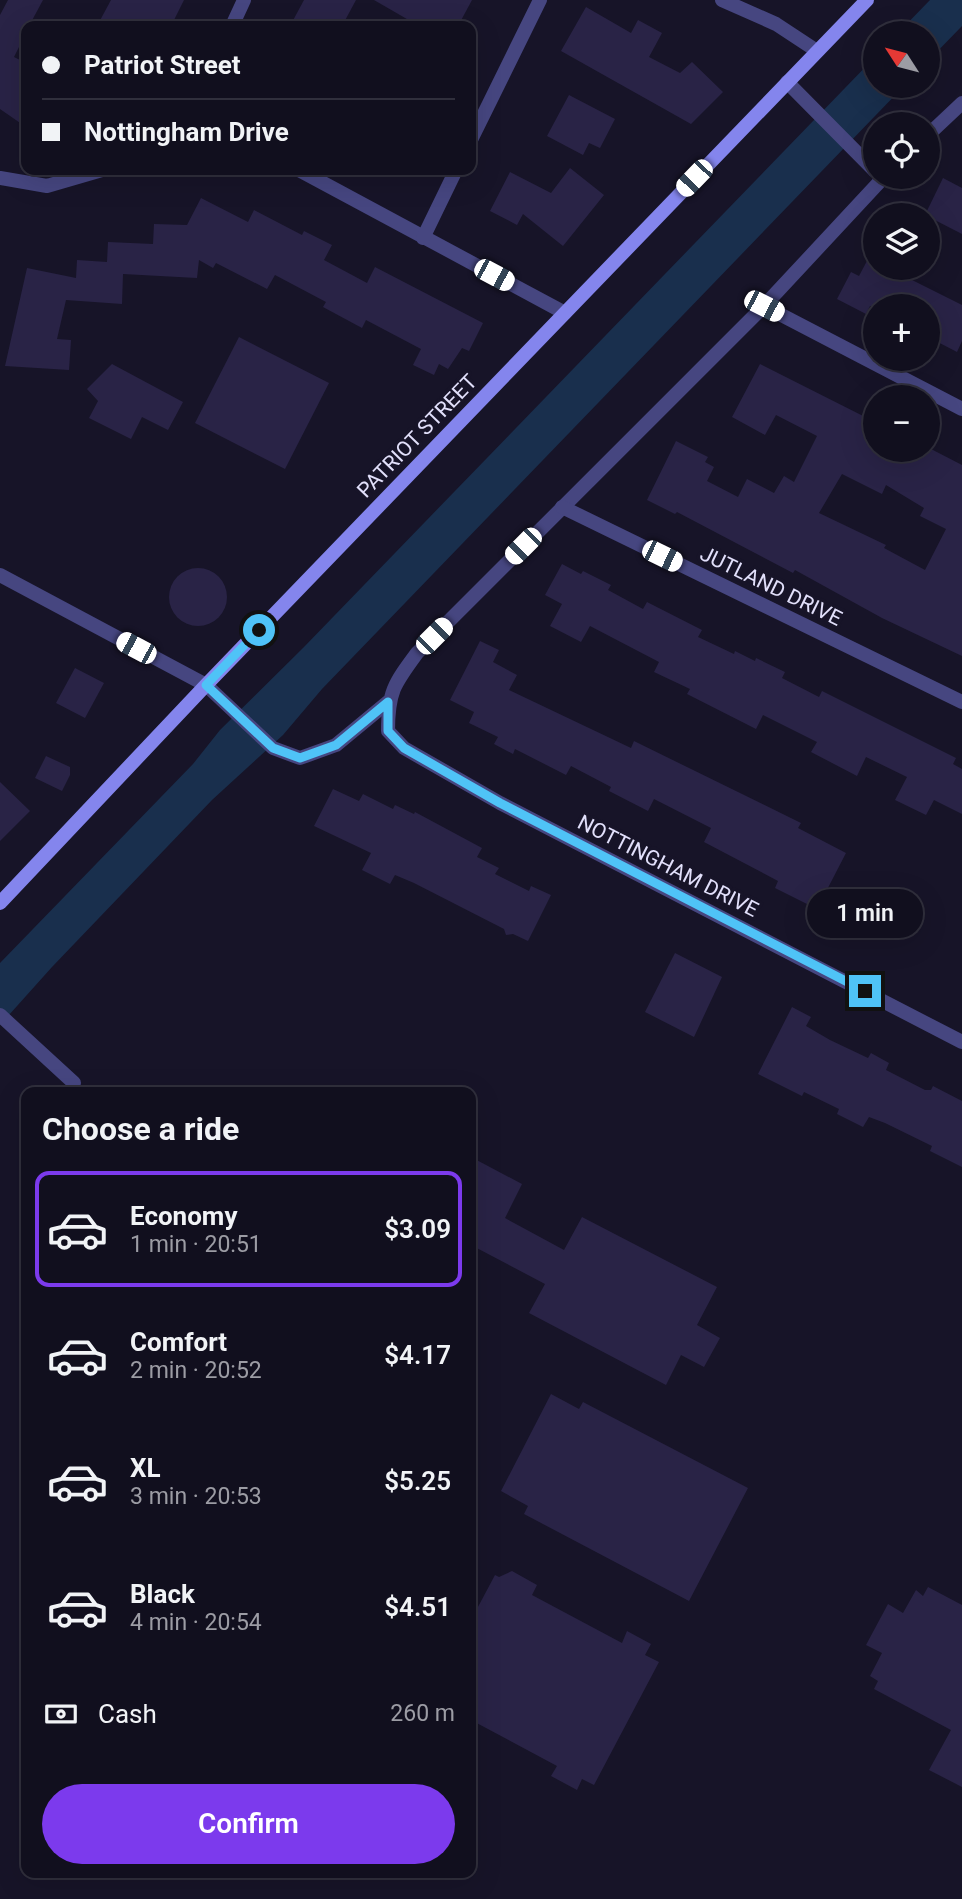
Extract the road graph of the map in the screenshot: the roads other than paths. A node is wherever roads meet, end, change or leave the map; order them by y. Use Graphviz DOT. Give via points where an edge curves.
graph roads {
  1 [pos="244,0"];
  2 [pos="540,0"];
  3 [pos="722,0"];
  4 [pos="867,0"];
  5 [pos="234,21"];
  6 [pos="817,51"];
  7 [pos="787,82"];
  8 [pos="960,107"];
  9 [pos="940,124"];
  10 [pos="476,131"];
  11 [pos="863,158"];
  12 [pos="85,175"];
  13 [pos="308,175"];
  14 [pos="454,175"];
  15 [pos="0,178"];
  16 [pos="868,189"];
  17 [pos="423,238"];
  18 [pos="764,306"];
  19 [pos="565,313"];
  20 [pos="962,409"];
  21 [pos="562,507"];
  22 [pos="0,575"];
  23 [pos="206,685"];
  24 [pos="388,702"];
  25 [pos="962,702"];
  26 [pos="0,902"];
  27 [pos="0,1014"];
  28 [pos="962,1042"];
  29 [pos="74,1083"];
  1 -- 5 [label="street"];
  2 -- 10 [label="street"];
  3 -- 6 [label="street" via="776,24"];
  4 -- 6 [label="main road, PATRIOT STREET"];
  6 -- 7 [label="main road, PATRIOT STREET"];
  7 -- 11 [label="street"];
  7 -- 19 [label="main road, PATRIOT STREET"];
  8 -- 9 [label="street"];
  12 -- 15 [label="street" via="47,186"];
  13 -- 17 [label="street"];
  14 -- 17 [label="street"];
  16 -- 18 [label="street"];
  17 -- 19 [label="street"];
  18 -- 20 [label="street"];
  18 -- 21 [label="street"];
  19 -- 23 [label="main road, PATRIOT STREET"];
  21 -- 24 [label="street" via="417,653"];
  21 -- 25 [label="street, JUTLAND DRIVE"];
  22 -- 23 [label="street"];
  23 -- 24 [label="street" via="273,748 300,758 336,745"];
  23 -- 26 [label="main road, PATRIOT STREET"];
  24 -- 28 [label="street, NOTTINGHAM DRIVE" via="388,731 404,748 500,803"];
  27 -- 29 [label="street"];
}
